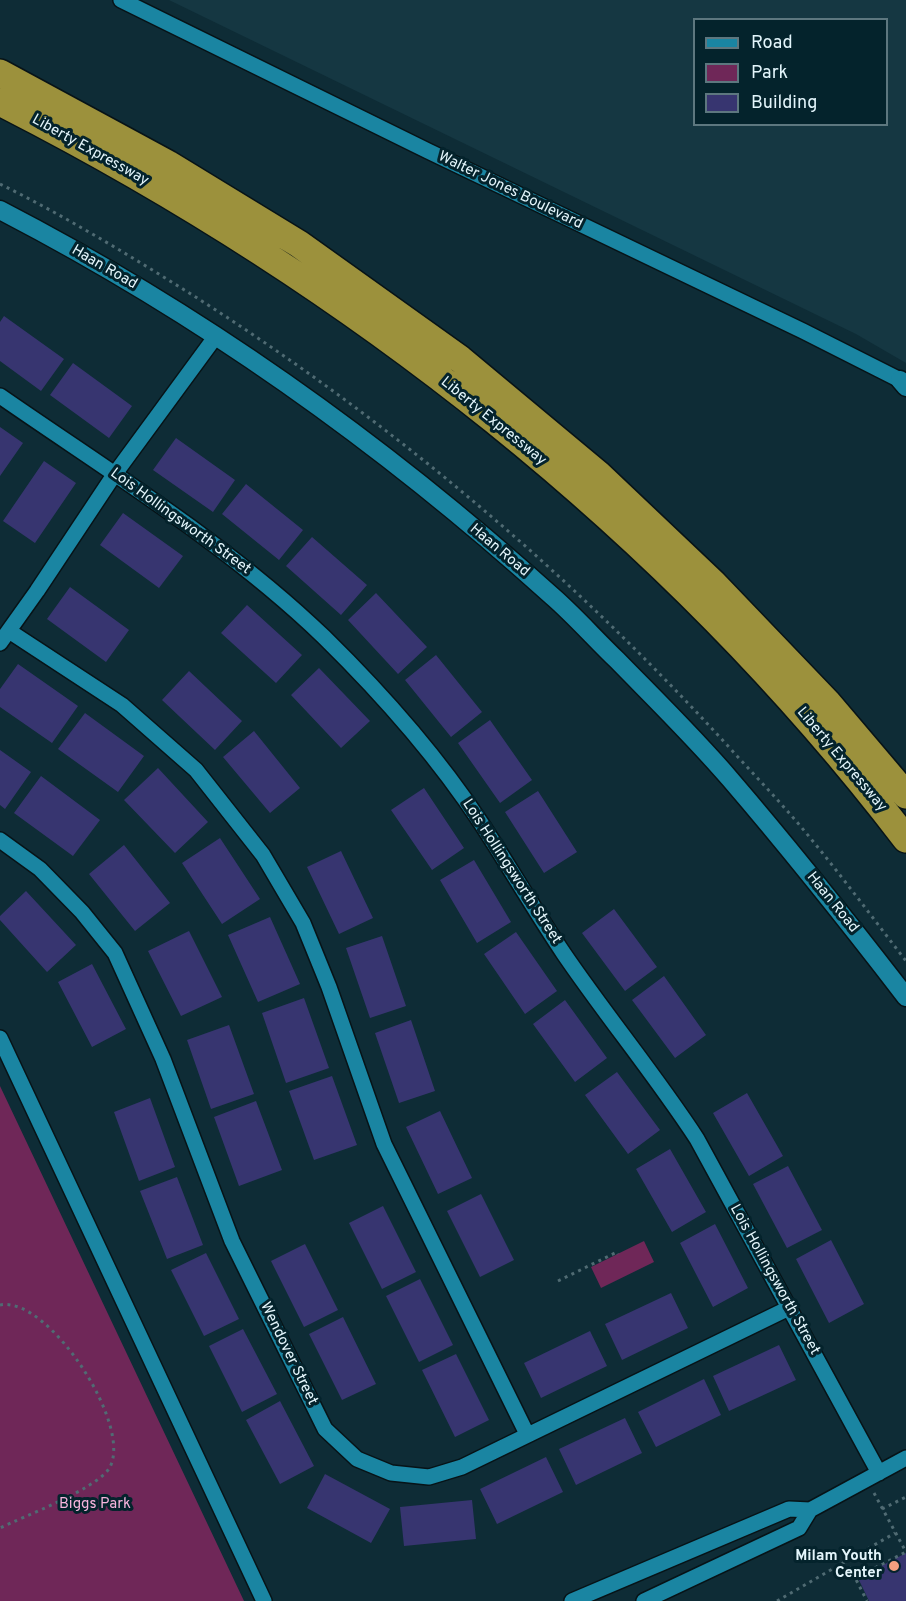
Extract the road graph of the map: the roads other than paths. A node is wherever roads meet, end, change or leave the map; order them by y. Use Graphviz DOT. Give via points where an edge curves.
graph roads {
  1 [pos="121,0"];
  2 [pos="0,73"];
  3 [pos="0,102"];
  4 [pos="0,210"];
  5 [pos="216,336"];
  6 [pos="904,384"];
  7 [pos="0,396"];
  8 [pos="114,475"];
  9 [pos="4,637"];
  10 [pos="906,795"];
  11 [pos="906,839"];
  12 [pos="0,840"];
  13 [pos="906,997"];
  14 [pos="0,1038"];
  15 [pos="789,1308"];
  16 [pos="527,1434"];
  17 [pos="906,1458"];
  18 [pos="873,1476"];
  19 [pos="810,1510"];
  20 [pos="264,1601"];
  21 [pos="572,1601"];
  22 [pos="644,1601"];
  1 -- 6 [label="street, Walter Jones Boulevard" via="803,331"];
  2 -- 10 [label="highway, Liberty Expressway" via="168,164 299,244 460,359 598,474 714,584 827,702"];
  3 -- 11 [label="highway, Liberty Expressway" via="156,187 265,255 369,324 473,404 637,545 741,645"];
  4 -- 5 [label="street, Haan Road"];
  5 -- 8 [label="street"];
  5 -- 13 [label="street, Haan Road" via="351,431 553,597 729,778"];
  7 -- 8 [label="street, Lois Hollingsworth Street"];
  8 -- 9 [label="street"];
  8 -- 15 [label="street, Lois Hollingsworth Street" via="276,593 383,697 420,741 480,821 566,957 692,1131"];
  9 -- 16 [label="street" via="122,705 196,770 263,855 303,923 384,1143"];
  12 -- 16 [label="street, Wendover Street" via="40,869 115,953 163,1059 232,1241 325,1429 357,1459 391,1473 429,1477 462,1467"];
  14 -- 20 [label="street"];
  15 -- 16 [label="street, Wendover Street"];
  15 -- 18 [label="street, Lois Hollingsworth Street"];
  17 -- 18 [label="street"];
  18 -- 19 [label="street"];
  19 -- 21 [label="street" via="789,1509"];
  19 -- 22 [label="street" via="799,1528"];
}
